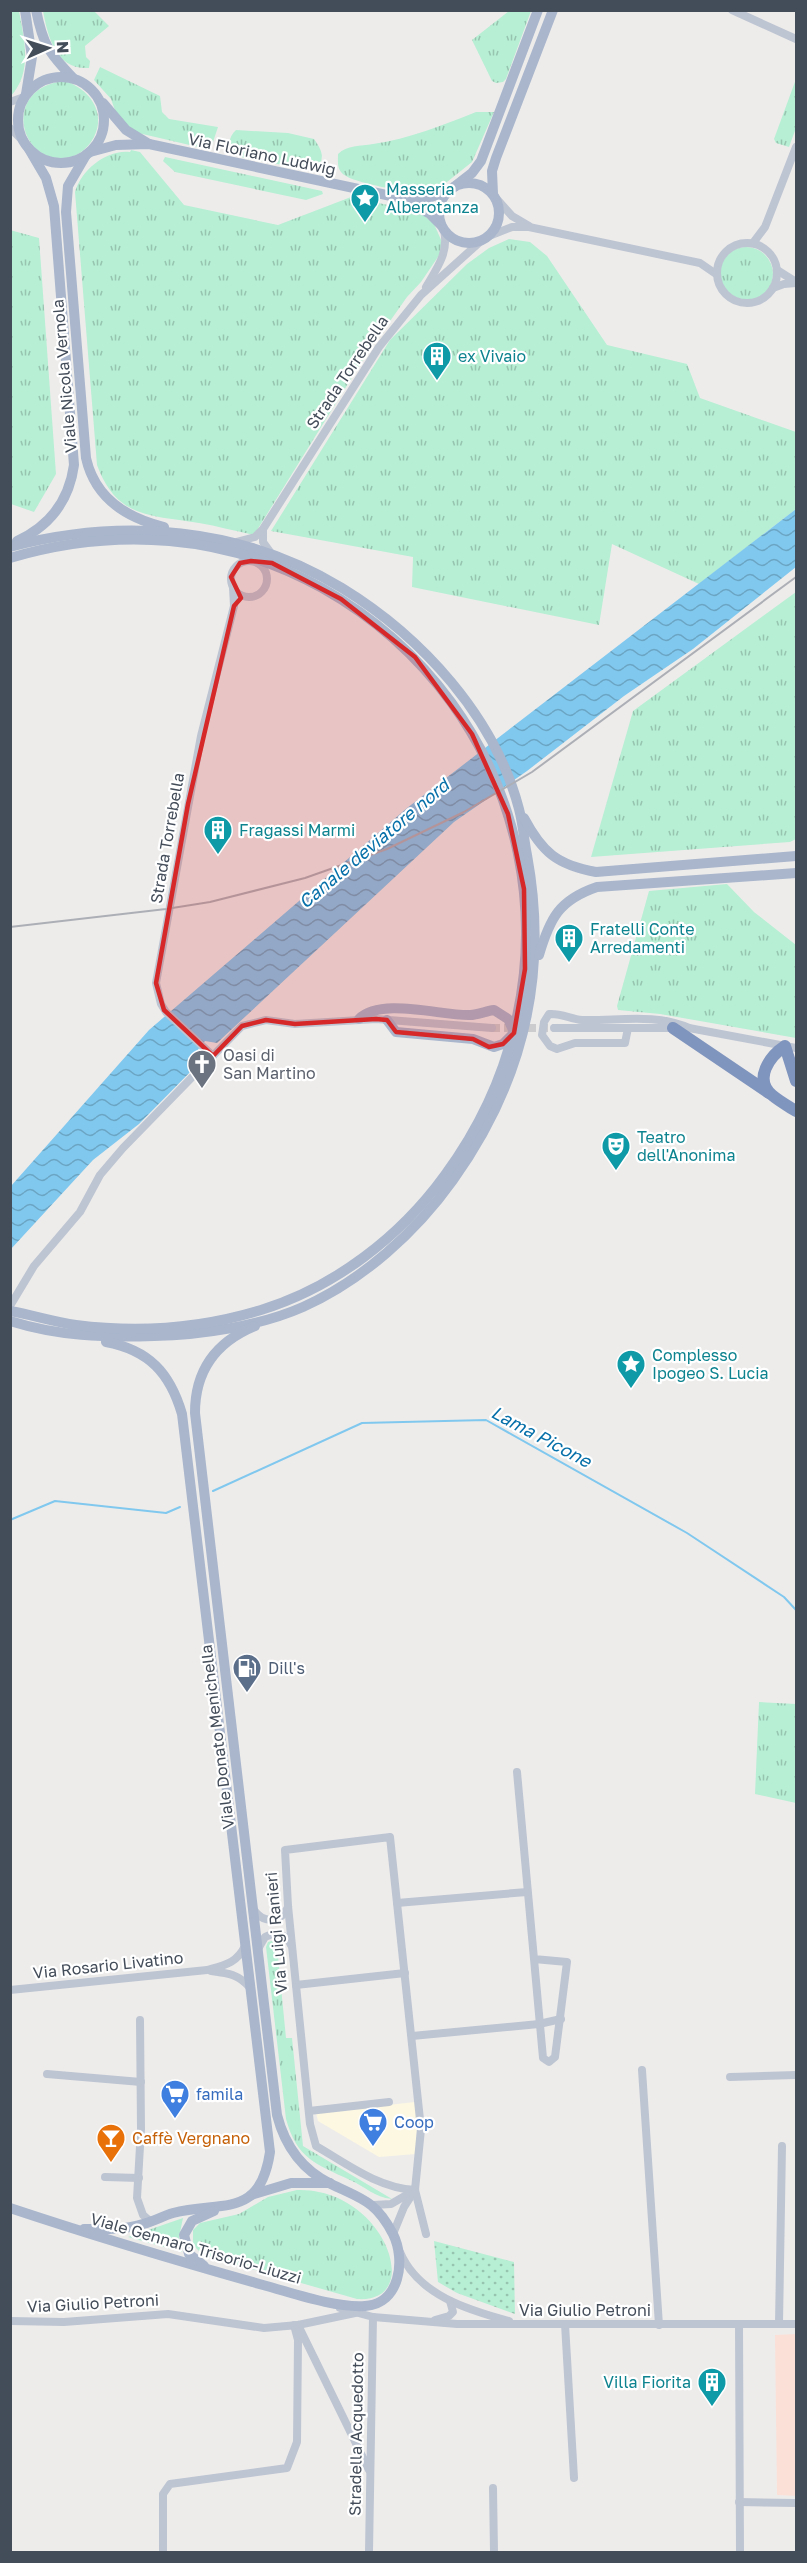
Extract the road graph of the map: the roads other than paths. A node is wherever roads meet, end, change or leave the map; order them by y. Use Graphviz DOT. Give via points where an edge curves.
graph roads {
  1 [pos="25,10"];
  2 [pos="36,10"];
  3 [pos="538,10"];
  4 [pos="553,10"];
  5 [pos="732,10"];
  6 [pos="796,39"];
  7 [pos="73,78"];
  8 [pos="25,96"];
  9 [pos="99,99"];
  10 [pos="10,102"];
  11 [pos="10,128"];
  12 [pos="149,144"];
  13 [pos="27,146"];
  14 [pos="796,147"];
  15 [pos="88,154"];
  16 [pos="451,189"];
  17 [pos="494,195"];
  18 [pos="405,200"];
  19 [pos="765,226"];
  20 [pos="529,227"];
  21 [pos="443,228"];
  22 [pos="485,239"];
  23 [pos="753,243"];
  24 [pos="764,248"];
  25 [pos="722,255"];
  26 [pos="700,263"];
  27 [pos="777,270"];
  28 [pos="716,274"];
  29 [pos="796,283"];
  30 [pos="773,288"];
  31 [pos="421,295"];
  32 [pos="264,529"];
  33 [pos="193,533"];
  34 [pos="236,542"];
  35 [pos="10,546"];
  36 [pos="241,554"];
  37 [pos="10,558"];
  38 [pos="272,558"];
  39 [pos="253,561"];
  40 [pos="233,588"];
  41 [pos="246,597"];
  42 [pos="234,606"];
  43 [pos="398,629"];
  44 [pos="415,657"];
  45 [pos="448,677"];
  46 [pos="519,809"];
  47 [pos="796,856"];
  48 [pos="796,873"];
  49 [pos="535,970"];
  50 [pos="359,1019"];
  51 [pos="387,1020"];
  52 [pos="492,1028"];
  53 [pos="554,1028"];
  54 [pos="628,1028"];
  55 [pos="674,1028"];
  56 [pos="689,1028"];
  57 [pos="514,1033"];
  58 [pos="791,1047"];
  59 [pos="213,1056"];
  60 [pos="796,1081"];
  61 [pos="770,1094"];
  62 [pos="796,1111"];
  63 [pos="431,1208"];
  64 [pos="405,1222"];
  65 [pos="387,1252"];
  66 [pos="12,1312"];
  67 [pos="287,1313"];
  68 [pos="67,1335"];
  69 [pos="219,1669"];
  70 [pos="517,1772"];
  71 [pos="527,1892"];
  72 [pos="397,1904"];
  73 [pos="252,1906"];
  74 [pos="288,1906"];
  75 [pos="245,1945"];
  76 [pos="292,1948"];
  77 [pos="258,1953"];
  78 [pos="534,1959"];
  79 [pos="207,1970"];
  80 [pos="405,1973"];
  81 [pos="296,1984"];
  82 [pos="250,1988"];
  83 [pos="10,1990"];
  84 [pos="561,2019"];
  85 [pos="140,2020"];
  86 [pos="539,2024"];
  87 [pos="412,2036"];
  88 [pos="642,2070"];
  89 [pos="47,2074"];
  90 [pos="796,2075"];
  91 [pos="730,2077"];
  92 [pos="141,2082"];
  93 [pos="389,2102"];
  94 [pos="309,2111"];
  95 [pos="782,2146"];
  96 [pos="105,2177"];
  97 [pos="139,2178"];
  98 [pos="330,2183"];
  99 [pos="415,2190"];
  100 [pos="249,2196"];
  101 [pos="373,2205"];
  102 [pos="139,2206"];
  103 [pos="226,2207"];
  104 [pos="10,2208"];
  105 [pos="151,2222"];
  106 [pos="129,2228"];
  107 [pos="75,2229"];
  108 [pos="426,2234"];
  109 [pos="395,2239"];
  110 [pos="216,2272"];
  111 [pos="312,2298"];
  112 [pos="450,2300"];
  113 [pos="355,2313"];
  114 [pos="373,2317"];
  115 [pos="432,2320"];
  116 [pos="10,2321"];
  117 [pos="565,2324"];
  118 [pos="739,2324"];
  119 [pos="779,2324"];
  120 [pos="796,2324"];
  121 [pos="296,2325"];
  122 [pos="521,2325"];
  123 [pos="658,2325"];
  124 [pos="371,2473"];
  125 [pos="574,2478"];
  126 [pos="493,2488"];
  127 [pos="739,2502"];
  128 [pos="796,2503"];
  129 [pos="162,2553"];
  130 [pos="369,2553"];
  131 [pos="494,2553"];
  132 [pos="740,2553"];
  1 -- 8 [label="main road" via="32,57"];
  2 -- 7 [label="main road" via="46,46"];
  3 -- 16 [label="main road" via="484,153 472,173"];
  4 -- 17 [label="main road" via="496,158 492,171"];
  5 -- 6 [label="street"];
  7 -- 8 [label="main road" via="62,76 42,81"];
  7 -- 9 [label="main road"];
  8 -- 10 [label="street"];
  8 -- 13 [label="main road" via="18,120"];
  9 -- 12 [label="main road" via="118,123"];
  9 -- 15 [label="main road" via="104,127"];
  11 -- 13 [label="street"];
  12 -- 15 [label="main road" via="116,145"];
  12 -- 18 [label="main road, Via Floriano Ludwig"];
  13 -- 15 [label="main road" via="39,157 56,163 75,161"];
  13 -- 35 [label="main road, Viale Nicola Vernola" via="46,178 54,206 74,465 69,488 57,511 39,530"];
  14 -- 19 [label="street"];
  15 -- 33 [label="main road, Viale Nicola Vernola" via="68,186 66,212 88,466 106,498 130,516"];
  16 -- 17 [label="main road" via="478,184"];
  16 -- 18 [label="main road" via="428,198"];
  16 -- 21 [label="main road" via="440,207"];
  17 -- 20 [label="street" via="512,216"];
  17 -- 22 [label="main road" via="500,212 498,222"];
  18 -- 21 [label="main road" via="430,214"];
  19 -- 23 [label="street"];
  19 -- 24 [label="street"];
  20 -- 22 [label="street" via="512,227"];
  20 -- 26 [label="street"];
  21 -- 22 [label="main road" via="463,242"];
  21 -- 31 [label="street" via="444,254"];
  22 -- 31 [label="street"];
  23 -- 24 [label="street"];
  23 -- 25 [label="street" via="734,245"];
  24 -- 27 [label="street" via="775,260"];
  25 -- 26 [label="street"];
  25 -- 28 [label="street"];
  26 -- 28 [label="street"];
  27 -- 29 [label="street"];
  27 -- 30 [label="street"];
  28 -- 30 [label="street" via="724,294 736,302 753,303"];
  29 -- 30 [label="street"];
  31 -- 32 [label="street, Strada Torrebella" via="364,368"];
  32 -- 34 [label="street" via="255,537"];
  32 -- 38 [label="street" via="263,542"];
  33 -- 34 [label="main road"];
  33 -- 35 [label="main road" via="90,532"];
  34 -- 38 [label="main road"];
  36 -- 37 [label="main road" via="189,543 126,539 72,543"];
  36 -- 38 [label="main road"];
  36 -- 39 [label="main road"];
  38 -- 39 [label="main road"];
  38 -- 43 [label="main road" via="329,580"];
  38 -- 44 [label="main road" via="380,625"];
  39 -- 40 [label="street, Strada Torrebella" via="235,566"];
  39 -- 41 [label="street" via="264,569 265,586 258,595"];
  40 -- 41 [label="street"];
  40 -- 42 [label="street, Strada Torrebella"];
  41 -- 42 [label="street"];
  42 -- 59 [label="street, Strada Torrebella" via="201,736 158,970 158,993 166,1012"];
  43 -- 44 [label="main road"];
  43 -- 45 [label="main road"];
  44 -- 45 [label="main road"];
  44 -- 57 [label="main road" via="450,701 483,756 508,814 526,913 525,969"];
  45 -- 46 [label="main road" via="493,747"];
  46 -- 47 [label="main road" via="545,851 559,861 596,872"];
  46 -- 49 [label="main road" via="531,877"];
  48 -- 49 [label="main road" via="597,887 582,892 563,904 552,918"];
  49 -- 63 [label="main road" via="526,1026 507,1086 480,1139"];
  50 -- 51 [label="street"];
  50 -- 57 [label="main road" via="375,1010 472,1015 494,1010 508,1018"];
  50 -- 59 [label="street" via="295,1024 254,1022 242,1026"];
  51 -- 52 [label="street"];
  51 -- 57 [label="main road" via="396,1032 473,1039 489,1047 504,1044"];
  53 -- 54 [label="street"];
  54 -- 55 [label="street"];
  54 -- 56 [label="street" via="625,1043 575,1043 557,1049 542,1035 549,1014 579,1020 666,1020"];
  55 -- 56 [label="street"];
  55 -- 61 [label="highway"];
  56 -- 58 [label="street"];
  57 -- 64 [label="main road" via="478,1124 447,1173"];
  58 -- 60 [label="highway"];
  58 -- 61 [label="highway" via="774,1054 766,1066 764,1081"];
  59 -- 66 [label="street" via="100,1174 80,1212 34,1266"];
  61 -- 62 [label="highway"];
  63 -- 64 [label="main road"];
  63 -- 65 [label="main road"];
  64 -- 65 [label="main road"];
  64 -- 66 [label="main road" via="333,1278 294,1298 244,1315 174,1327 94,1327"];
  65 -- 67 [label="main road" via="345,1284"];
  66 -- 68 [label="main road" via="30,1327"];
  67 -- 68 [label="main road" via="188,1334 105,1338"];
  67 -- 69 [label="main road, Viale Donato Menichella" via="240,1332 215,1352 198,1384 195,1413"];
  68 -- 69 [label="main road, Viale Donato Menichella" via="120,1345 141,1354 173,1387 182,1414"];
  69 -- 73 [label="main road, Viale Donato Menichella"];
  69 -- 75 [label="main road, Viale Donato Menichella"];
  70 -- 71 [label="street"];
  71 -- 72 [label="street"];
  71 -- 78 [label="street"];
  72 -- 74 [label="street, Via Luigi Ranieri" via="390,1837 285,1850"];
  72 -- 80 [label="street, Via Luigi Ranieri"];
  73 -- 74 [label="street" via="258,1916 270,1920 281,1917"];
  73 -- 77 [label="main road, Viale Donato Menichella"];
  74 -- 76 [label="street, Via Luigi Ranieri"];
  75 -- 79 [label="street" via="234,1961"];
  75 -- 82 [label="main road, Viale Donato Menichella"];
  76 -- 77 [label="street" via="287,1938 276,1933 261,1941"];
  76 -- 81 [label="street, Via Luigi Ranieri"];
  77 -- 98 [label="main road, Viale Donato Menichella" via="280,2129 302,2164"];
  78 -- 84 [label="street" via="567,1962"];
  78 -- 86 [label="street"];
  79 -- 82 [label="street" via="236,1975"];
  79 -- 83 [label="street, Via Rosario Livatino"];
  80 -- 81 [label="street"];
  80 -- 87 [label="street, Via Luigi Ranieri"];
  81 -- 94 [label="street, Via Luigi Ranieri"];
  82 -- 100 [label="main road, Viale Donato Menichella" via="270,2152 265,2172"];
  84 -- 86 [label="street"];
  84 -- 86 [label="street" via="555,2057 549,2062 543,2058"];
  85 -- 92 [label="street"];
  86 -- 87 [label="street"];
  87 -- 99 [label="street, Via Luigi Ranieri" via="421,2129"];
  88 -- 123 [label="street"];
  89 -- 92 [label="street"];
  90 -- 91 [label="street"];
  92 -- 97 [label="street"];
  93 -- 94 [label="street"];
  94 -- 99 [label="street, Via Luigi Ranieri" via="316,2146 383,2184"];
  95 -- 119 [label="street"];
  96 -- 97 [label="street"];
  97 -- 102 [label="street"];
  98 -- 100 [label="main road, Viale Donato Menichella" via="291,2183"];
  98 -- 101 [label="main road, Viale Donato Menichella"];
  99 -- 101 [label="street" via="391,2204"];
  99 -- 108 [label="street, Via Luigi Ranieri"];
  99 -- 109 [label="street" via="404,2207"];
  100 -- 103 [label="main road, Viale Donato Menichella"];
  101 -- 109 [label="main road, Viale Donato Menichella"];
  102 -- 105 [label="street"];
  102 -- 106 [label="street"];
  103 -- 105 [label="main road, Viale Donato Menichella" via="197,2208"];
  103 -- 110 [label="main road" via="192,2221 184,2235 189,2254"];
  104 -- 107 [label="main road, Viale Gennaro Trisorio-Liuzzi"];
  105 -- 106 [label="main road, Viale Donato Menichella"];
  106 -- 107 [label="main road, Viale Donato Menichella"];
  107 -- 110 [label="main road, Viale Gennaro Trisorio-Liuzzi"];
  109 -- 111 [label="main road" via="398,2279 386,2298 377,2304 353,2306"];
  109 -- 112 [label="street, Viale Donato Menichella" via="415,2276 434,2293"];
  110 -- 111 [label="main road, Viale Gennaro Trisorio-Liuzzi"];
  111 -- 113 [label="street, Viale Gennaro Trisorio-Liuzzi"];
  112 -- 115 [label="street" via="453,2312"];
  112 -- 122 [label="street, Viale Donato Menichella"];
  113 -- 114 [label="street, Viale Gennaro Trisorio-Liuzzi"];
  113 -- 121 [label="street, Via Giulio Petroni"];
  114 -- 115 [label="street, Via Giulio Petroni"];
  114 -- 124 [label="street, Stradella Acquedotto"];
  115 -- 122 [label="street, Via Giulio Petroni"];
  116 -- 121 [label="street, Via Giulio Petroni" via="64,2322 168,2314 264,2328"];
  117 -- 122 [label="street, Via Giulio Petroni"];
  117 -- 123 [label="street, Via Giulio Petroni"];
  117 -- 125 [label="street"];
  118 -- 119 [label="street, Via Giulio Petroni"];
  118 -- 123 [label="street, Via Giulio Petroni"];
  118 -- 127 [label="street"];
  119 -- 120 [label="street, Via Giulio Petroni"];
  121 -- 124 [label="street"];
  121 -- 129 [label="street" via="297,2442 287,2468 170,2484 163,2494"];
  124 -- 130 [label="street, Stradella Acquedotto"];
  126 -- 131 [label="street"];
  127 -- 128 [label="street"];
  127 -- 132 [label="street"];
}
